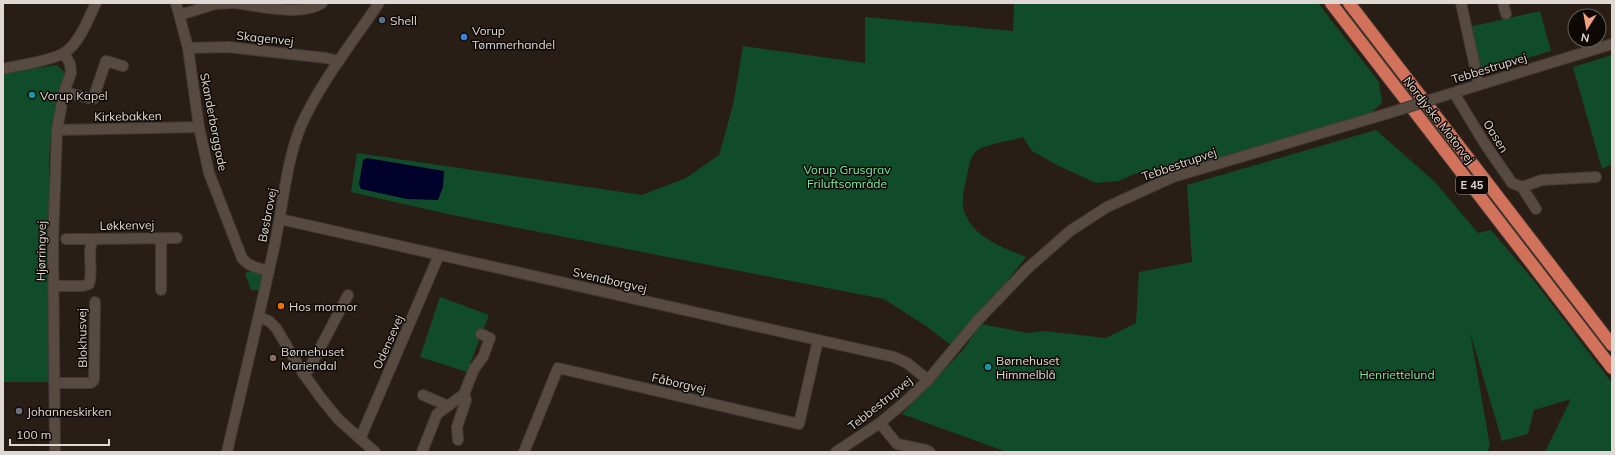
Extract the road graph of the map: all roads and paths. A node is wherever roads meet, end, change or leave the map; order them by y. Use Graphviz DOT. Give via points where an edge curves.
graph roads {
  1 [pos="96,3"];
  2 [pos="176,3"];
  3 [pos="232,3"];
  4 [pos="236,3"];
  5 [pos="322,3"];
  6 [pos="379,3"];
  7 [pos="1331,3"];
  8 [pos="1349,3"];
  9 [pos="1461,3"];
  10 [pos="1503,3"];
  11 [pos="1506,14"];
  12 [pos="180,15"];
  13 [pos="1612,44"];
  14 [pos="188,48"];
  15 [pos="64,53"];
  16 [pos="339,61"];
  17 [pos="123,66"];
  18 [pos="3,69"];
  19 [pos="1479,85"];
  20 [pos="64,92"];
  21 [pos="1450,94"];
  22 [pos="200,127"];
  23 [pos="57,130"];
  24 [pos="1596,177"];
  25 [pos="1522,187"];
  26 [pos="1536,208"];
  27 [pos="280,219"];
  28 [pos="66,238"];
  29 [pos="161,238"];
  30 [pos="177,238"];
  31 [pos="93,239"];
  32 [pos="439,255"];
  33 [pos="269,271"];
  34 [pos="54,286"];
  35 [pos="161,290"];
  36 [pos="348,295"];
  37 [pos="95,302"];
  38 [pos="259,317"];
  39 [pos="481,334"];
  40 [pos="818,340"];
  41 [pos="1612,345"];
  42 [pos="1612,368"];
  43 [pos="303,373"];
  44 [pos="928,380"];
  45 [pos="54,383"];
  46 [pos="464,394"];
  47 [pos="423,396"];
  48 [pos="445,408"];
  49 [pos="460,418"];
  50 [pos="880,423"];
  51 [pos="360,439"];
  52 [pos="458,440"];
  53 [pos="901,449"];
  54 [pos="54,452"];
  55 [pos="227,452"];
  56 [pos="375,452"];
  57 [pos="422,452"];
  58 [pos="524,452"];
  59 [pos="836,452"];
  60 [pos="930,452"];
  1 -- 15 [label="street" via="76,41"];
  2 -- 12 [label="street, Skanderborggade"];
  3 -- 12 [label="street" via="215,4"];
  4 -- 5 [label="street" via="306,10"];
  6 -- 16 [label="street, Bøsbrovej"];
  7 -- 42 [label="highway, Nordjyske Motorvej / E 45"];
  8 -- 41 [label="highway, Nordjyske Motorvej / E 45"];
  9 -- 19 [label="street"];
  10 -- 11 [label="street"];
  12 -- 14 [label="street, Skanderborggade"];
  13 -- 19 [label="street, Tebbestrupvej"];
  14 -- 16 [label="street, Skagenvej" via="228,47"];
  14 -- 22 [label="street, Skanderborggade"];
  15 -- 18 [label="street"];
  15 -- 20 [label="street, Hjørringvej" via="70,64 71,73"];
  16 -- 27 [label="street, Bøsbrovej" via="308,110 300,130"];
  17 -- 20 [label="street" via="106,61 93,99"];
  19 -- 21 [label="street, Tebbestrupvej"];
  20 -- 23 [label="street, Hjørringvej"];
  21 -- 25 [label="street, Oasen" via="1512,183"];
  21 -- 44 [label="street, Tebbestrupvej, bridge" via="1173,177 1107,207 1070,231 1027,269 977,321"];
  22 -- 23 [label="street, Kirkebakken"];
  22 -- 33 [label="street, Skanderborggade" via="209,173 242,258 253,267"];
  23 -- 34 [label="street, Hjørringvej"];
  24 -- 25 [label="street" via="1542,180"];
  25 -- 26 [label="street, Oasen"];
  27 -- 32 [label="street, Svendborgvej"];
  27 -- 33 [label="street, Bøsbrovej"];
  28 -- 31 [label="street, Løkkenvej"];
  29 -- 30 [label="street, Løkkenvej"];
  29 -- 31 [label="street, Løkkenvej"];
  29 -- 35 [label="street, Løkkenvej"];
  31 -- 34 [label="street, Løkkenvej" via="90,244 91,279 88,284"];
  32 -- 40 [label="street, Svendborgvej"];
  32 -- 51 [label="street, Odensevej"];
  33 -- 38 [label="street, Bøsbrovej"];
  34 -- 45 [label="street, Hjørringvej"];
  36 -- 43 [label="street" via="309,369"];
  37 -- 45 [label="street, Blokhusvej" via="94,380 90,383"];
  38 -- 43 [label="street" via="269,321 276,328"];
  38 -- 55 [label="street, Bøsbrovej"];
  39 -- 46 [label="street" via="490,338"];
  40 -- 44 [label="street, Svendborgvej" via="894,357 907,363"];
  40 -- 58 [label="street, Fåborgvej" via="799,424 558,368"];
  43 -- 51 [label="street" via="338,418"];
  44 -- 50 [label="street, Tebbestrupvej"];
  45 -- 54 [label="street, Hjørringvej"];
  46 -- 48 [label="street"];
  46 -- 49 [label="street" via="466,400"];
  47 -- 48 [label="street"];
  48 -- 49 [label="street"];
  48 -- 57 [label="street" via="437,414"];
  49 -- 52 [label="street" via="457,427"];
  50 -- 53 [label="street"];
  50 -- 59 [label="street, Tebbestrupvej"];
  51 -- 56 [label="street"];
  53 -- 60 [label="street"];
}
